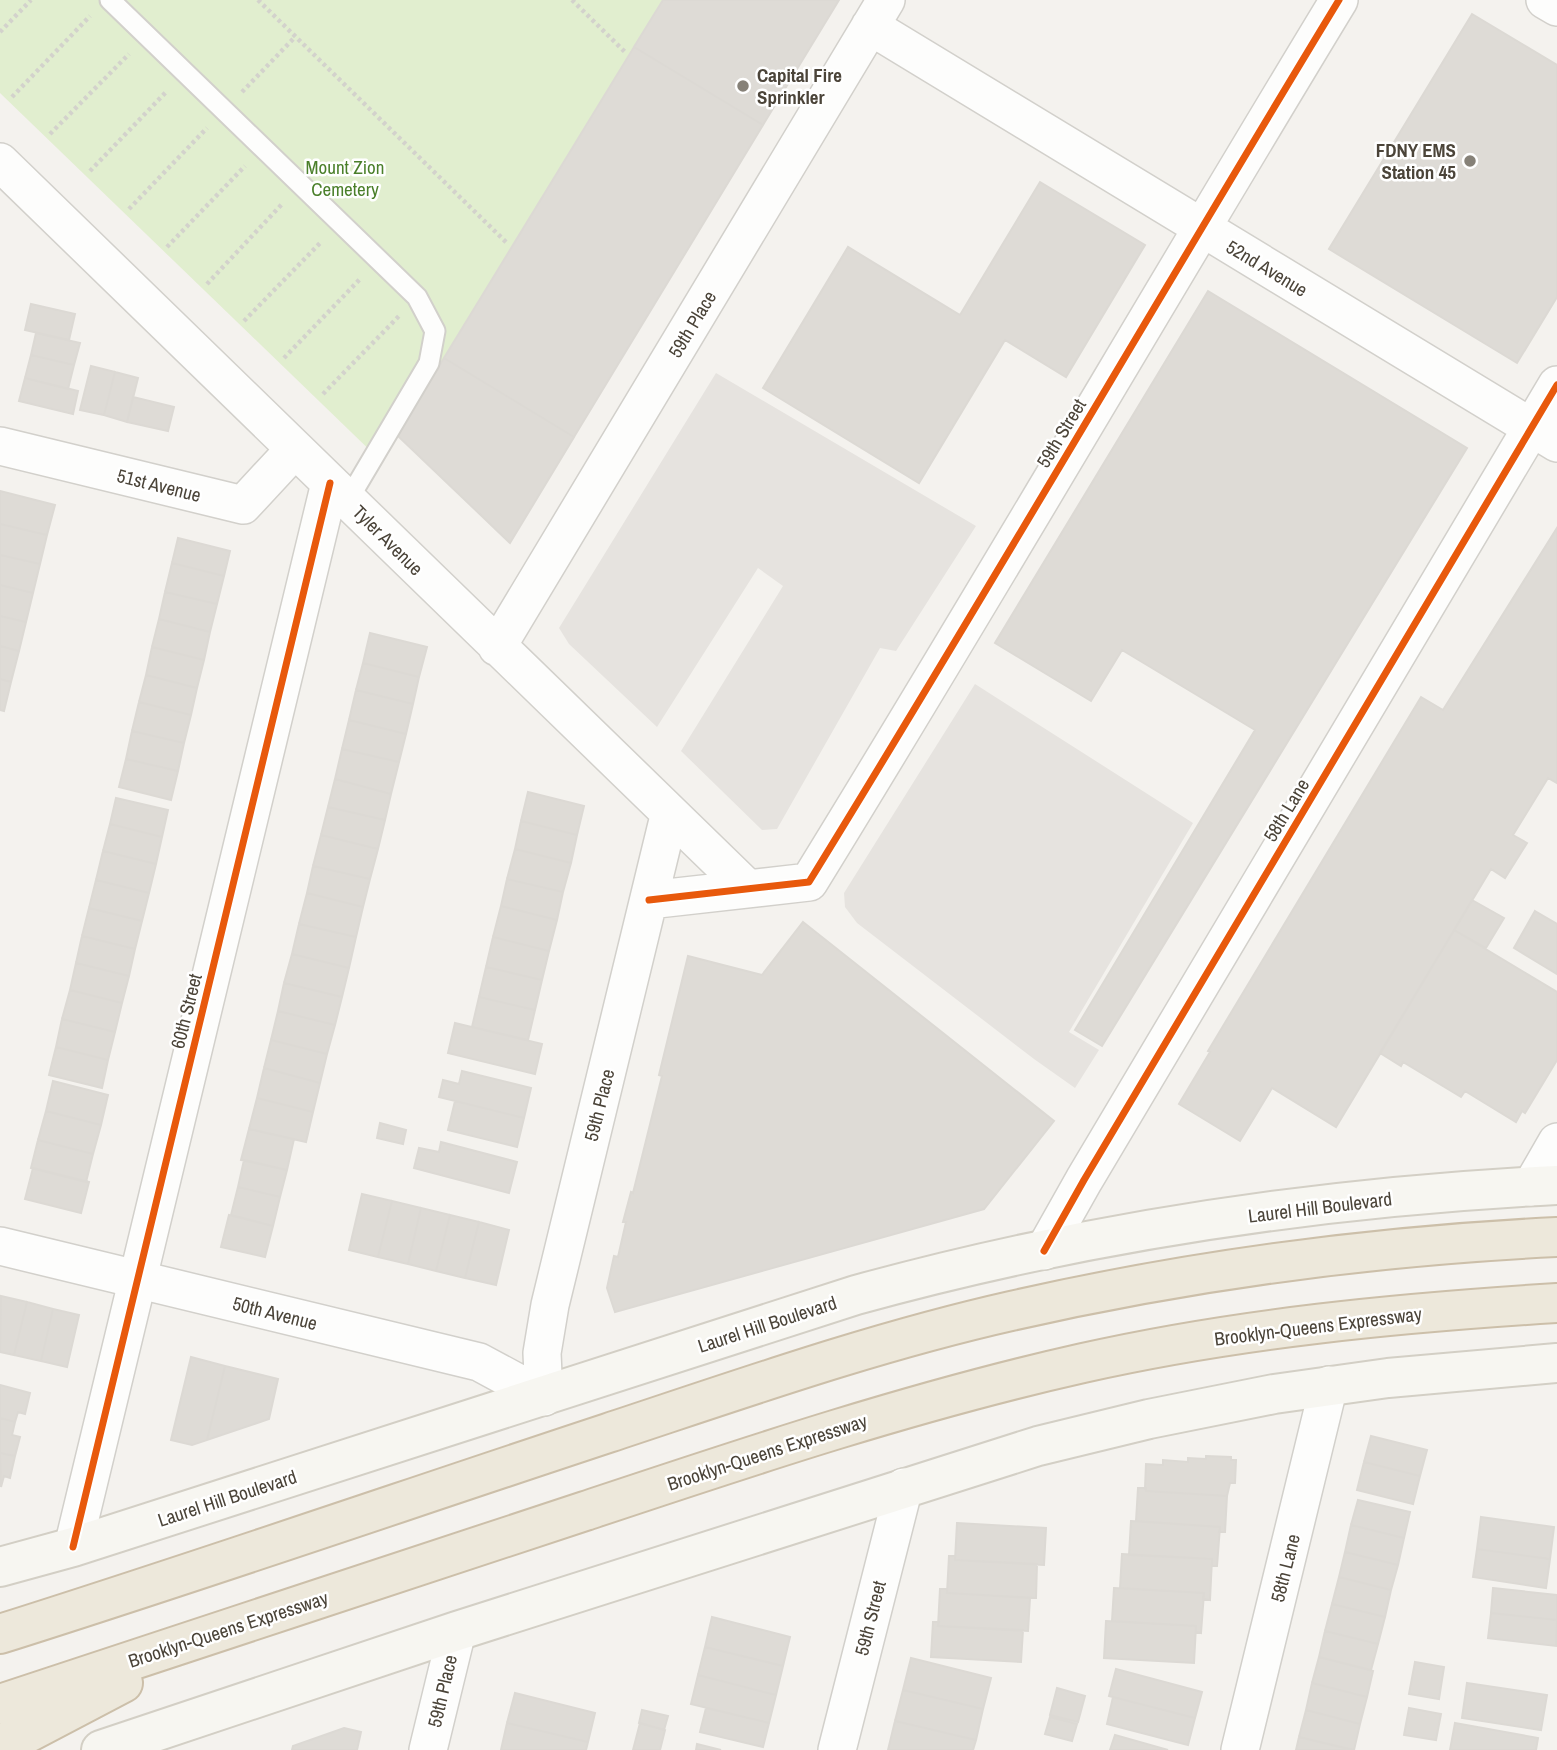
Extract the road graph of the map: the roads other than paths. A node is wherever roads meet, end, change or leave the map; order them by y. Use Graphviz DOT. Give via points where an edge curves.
graph roads {
  1 [pos="1339,0"];
  2 [pos="1545,0"];
  3 [pos="103,5"];
  4 [pos="1557,7"];
  5 [pos="878,13"];
  6 [pos="2,173"];
  7 [pos="1201,228"];
  8 [pos="1557,385"];
  9 [pos="1544,435"];
  10 [pos="0,446"];
  11 [pos="295,449"];
  12 [pos="339,491"];
  13 [pos="497,648"];
  14 [pos="669,816"];
  15 [pos="747,888"];
  16 [pos="649,900"];
  17 [pos="1557,1142"];
  18 [pos="1544,1186"];
  19 [pos="1557,1237"];
  20 [pos="0,1246"];
  21 [pos="1044,1251"];
  22 [pos="138,1279"];
  23 [pos="1557,1303"];
  24 [pos="1557,1363"];
  25 [pos="1329,1385"];
  26 [pos="544,1397"];
  27 [pos="904,1487"];
  28 [pos="73,1547"];
  29 [pos="0,1567"];
  30 [pos="228,1628"];
  31 [pos="457,1631"];
  32 [pos="0,1634"];
  33 [pos="0,1704"];
  34 [pos="0,1743"];
  35 [pos="101,1750"];
  36 [pos="428,1750"];
  37 [pos="837,1750"];
  38 [pos="1240,1750"];
  1 -- 7 [label="street, 59th Street"];
  2 -- 4 [label="street"];
  3 -- 12 [label="lane" via="146,36 417,297 435,331 429,363"];
  5 -- 7 [label="street, 52nd Avenue"];
  5 -- 13 [label="street, 59th Place"];
  6 -- 11 [label="street, Tyler Avenue"];
  7 -- 9 [label="street, 52nd Avenue"];
  7 -- 15 [label="street, 59th Street" via="809,882"];
  8 -- 9 [label="street, 58th Lane"];
  9 -- 21 [label="street, 58th Lane"];
  10 -- 11 [label="street, 51st Avenue" via="243,505"];
  11 -- 12 [label="street, Tyler Avenue"];
  12 -- 13 [label="street, Tyler Avenue"];
  12 -- 22 [label="street, 60th Street"];
  13 -- 14 [label="street, Tyler Avenue"];
  14 -- 15 [label="street, Tyler Avenue"];
  14 -- 16 [label="street, 59th Place"];
  15 -- 16 [label="street"];
  16 -- 26 [label="street, 59th Place" via="550,1305 542,1353"];
  17 -- 18 [label="street"];
  18 -- 21 [label="main road, Laurel Hill Boulevard" via="1333,1204"];
  19 -- 32 [label="highway" via="1396,1248 1242,1267 950,1326 765,1381"];
  20 -- 22 [label="street, 50th Avenue"];
  21 -- 26 [label="main road, Laurel Hill Boulevard" via="856,1295"];
  22 -- 26 [label="street, 50th Avenue" via="478,1362"];
  22 -- 28 [label="street, 60th Street"];
  23 -- 30 [label="highway, Brooklyn-Queens Expressway" via="1262,1330 1030,1375 801,1439"];
  24 -- 25 [label="main road"];
  25 -- 27 [label="main road" via="1110,1428"];
  25 -- 38 [label="street, 58th Lane"];
  26 -- 28 [label="main road, Laurel Hill Boulevard"];
  27 -- 31 [label="main road"];
  27 -- 37 [label="street, 59th Street"];
  28 -- 29 [label="main road, Laurel Hill Boulevard"];
  30 -- 33 [label="highway, Brooklyn-Queens Expressway"];
  30 -- 34 [label="highway" via="20,1737"];
  31 -- 35 [label="main road"];
  31 -- 36 [label="street, 59th Place"];
}
